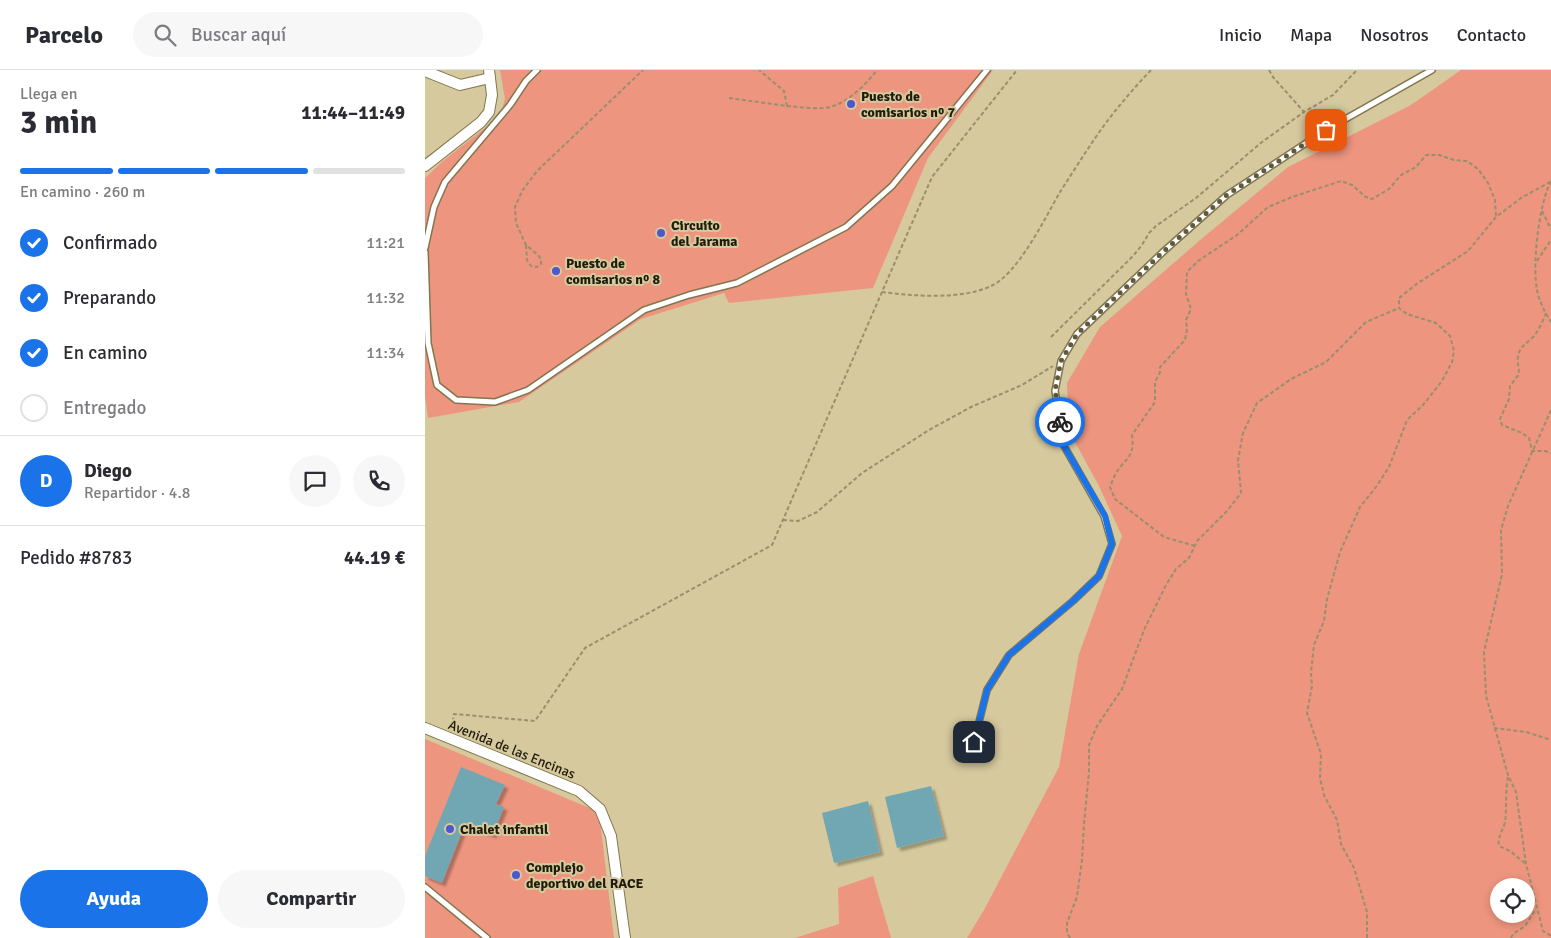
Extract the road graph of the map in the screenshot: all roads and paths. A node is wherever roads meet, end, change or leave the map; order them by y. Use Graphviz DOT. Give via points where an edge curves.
graph roads {
  1 [pos="537,70"];
  2 [pos="643,70"];
  3 [pos="759,70"];
  4 [pos="877,70"];
  5 [pos="987,70"];
  6 [pos="1017,70"];
  7 [pos="1151,70"];
  8 [pos="1269,70"];
  9 [pos="1357,70"];
  10 [pos="1432,70"];
  11 [pos="425,71"];
  12 [pos="490,74"];
  13 [pos="729,98"];
  14 [pos="787,106"];
  15 [pos="1305,112"];
  16 [pos="425,166"];
  17 [pos="1550,181"];
  18 [pos="1541,210"];
  19 [pos="1495,217"];
  20 [pos="1551,229"];
  21 [pos="1551,240"];
  22 [pos="526,246"];
  23 [pos="425,248"];
  24 [pos="425,252"];
  25 [pos="1535,263"];
  26 [pos="881,292"];
  27 [pos="1399,308"];
  28 [pos="1546,314"];
  29 [pos="1551,322"];
  30 [pos="1051,337"];
  31 [pos="1061,361"];
  32 [pos="1551,410"];
  33 [pos="1532,451"];
  34 [pos="1551,453"];
  35 [pos="783,520"];
  36 [pos="1195,546"];
  37 [pos="425,728"];
  38 [pos="1494,728"];
  39 [pos="450,738"];
  40 [pos="1551,740"];
  41 [pos="974,742"];
  42 [pos="1508,775"];
  43 [pos="1526,864"];
  44 [pos="425,888"];
  45 [pos="1536,910"];
  46 [pos="1551,936"];
  47 [pos="487,938"];
  48 [pos="625,938"];
  49 [pos="1070,938"];
  50 [pos="1367,938"];
  51 [pos="1511,938"];
  1 -- 23 [label="lane" via="445,182 434,207"];
  2 -- 22 [label="path" via="537,171 521,191 515,215"];
  3 -- 14 [label="path" via="784,91"];
  4 -- 14 [label="path" via="864,85 831,107"];
  5 -- 24 [label="lane" via="892,186 846,227 737,283 645,310 528,390 495,402 456,400 437,385 428,343"];
  6 -- 26 [label="path" via="932,177"];
  7 -- 26 [label="path" via="1101,129 1008,274 992,286 976,292 908,295"];
  8 -- 15 [label="path"];
  9 -- 15 [label="path" via="1333,96"];
  10 -- 31 [label="lane" via="1326,130 1227,195 1077,334"];
  11 -- 12 [label="street" via="460,85"];
  12 -- 16 [label="street" via="492,94 489,112"];
  13 -- 14 [label="path"];
  15 -- 30 [label="path" via="1156,226 1133,256"];
  17 -- 18 [label="path"];
  17 -- 19 [label="path"];
  18 -- 20 [label="path"];
  18 -- 25 [label="path"];
  19 -- 27 [label="path" via="1468,250 1399,298"];
  19 -- 36 [label="path" via="1495,200 1478,169 1467,160 1426,155 1417,167 1401,175 1389,189 1372,199 1366,198 1352,185 1341,182 1268,207 1187,272 1186,294 1191,309 1186,320 1185,340 1160,367 1155,382 1155,402 1132,435 1131,456 1115,475 1111,487 1115,499 1164,537"];
  21 -- 25 [label="path"];
  22 -- 22 [label="path" via="541,259 537,267 531,266 527,260"];
  25 -- 28 [label="path" via="1537,293"];
  26 -- 35 [label="path"];
  27 -- 36 [label="path" via="1366,322 1326,362 1291,379 1257,403 1243,433 1238,460 1241,493"];
  27 -- 50 [label="path" via="1407,314 1436,323 1450,336 1454,352 1452,362 1442,381 1407,420 1389,467 1360,507 1340,552 1324,621 1314,645 1307,712 1321,754 1320,778 1324,795 1337,820 1341,844 1353,868 1367,912"];
  28 -- 29 [label="path"];
  28 -- 33 [label="path" via="1534,337 1522,346 1518,357 1519,374 1510,386 1509,399 1500,419 1502,425 1529,438"];
  31 -- 35 [label="path" via="1022,385 929,430 862,474 817,512 797,521"];
  31 -- 41 [label="lane" via="1055,390 1064,446 1105,516 1112,544 1099,576 1009,655 987,690"];
  32 -- 33 [label="path"];
  33 -- 34 [label="path"];
  33 -- 38 [label="path" via="1501,530 1502,574 1484,652 1486,696"];
  35 -- 39 [label="path" via="772,545 585,648 535,721 454,714"];
  36 -- 49 [label="path" via="1166,585 1144,630 1122,689 1097,726 1089,745 1082,860 1077,897 1067,923"];
  37 -- 39 [label="street, Avenida de las Encinas"];
  38 -- 40 [label="path"];
  38 -- 42 [label="path"];
  39 -- 48 [label="street, Avenida de las Encinas" via="579,790 600,809 611,836"];
  42 -- 43 [label="path" via="1515,792"];
  42 -- 43 [label="path" via="1505,824 1498,840 1499,846"];
  43 -- 45 [label="path"];
  44 -- 47 [label="lane"];
  45 -- 46 [label="path" via="1543,931"];
  45 -- 51 [label="path"];
}
